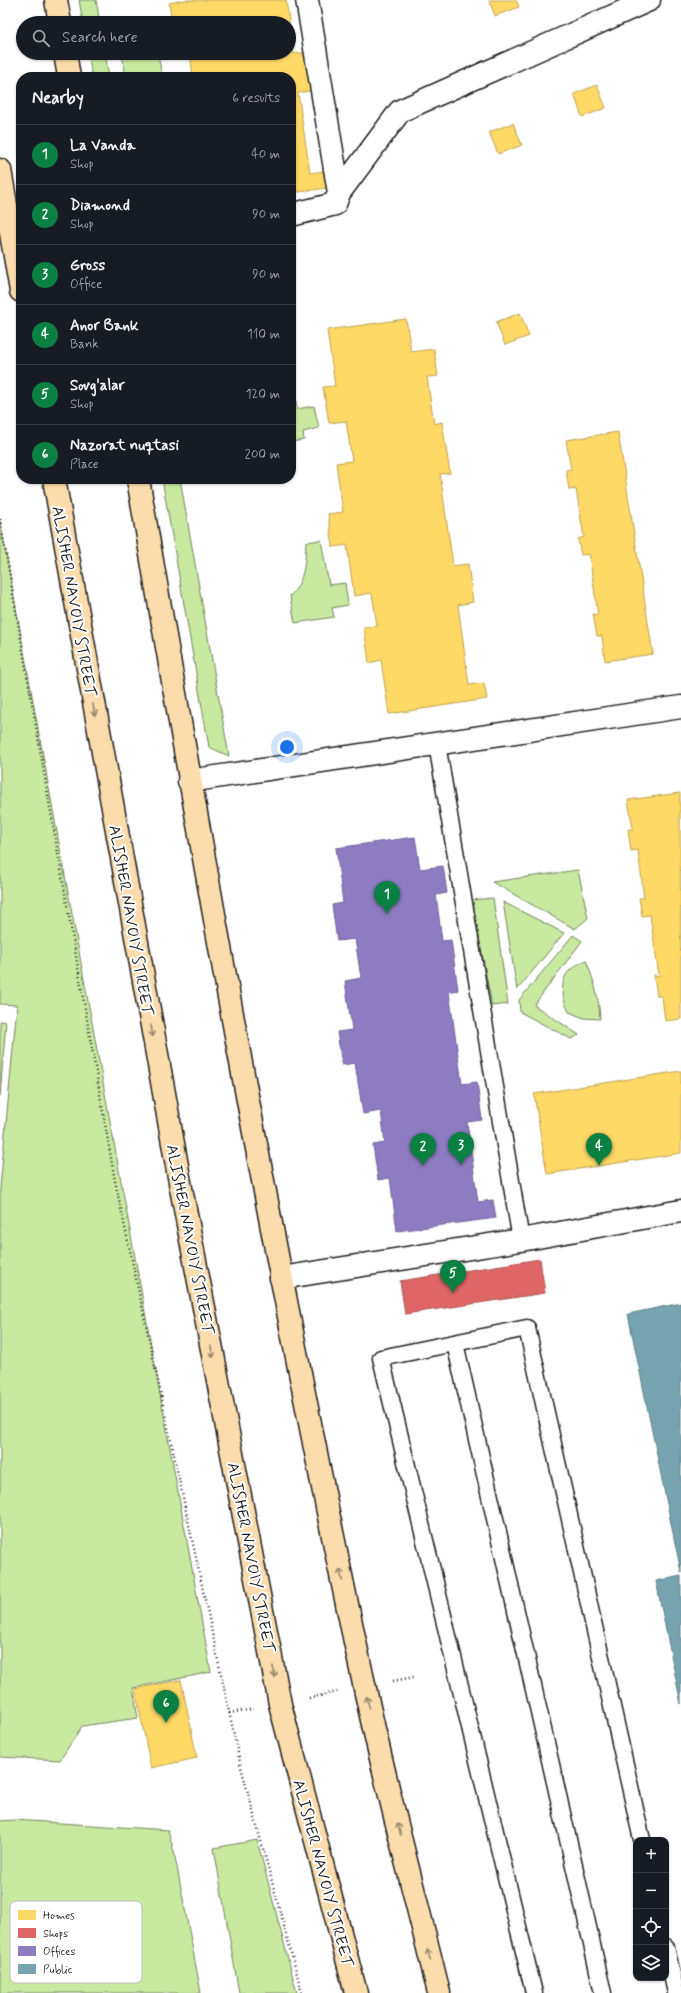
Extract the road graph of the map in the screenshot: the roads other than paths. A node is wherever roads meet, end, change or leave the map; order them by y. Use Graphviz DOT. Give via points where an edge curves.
graph roads {
  1 [pos="56,0"];
  2 [pos="307,0"];
  3 [pos="649,0"];
  4 [pos="59,16"];
  5 [pos="66,60"];
  6 [pos="68,72"];
  7 [pos="0,170"];
  8 [pos="339,194"];
  9 [pos="296,214"];
  10 [pos="16,262"];
  11 [pos="55,484"];
  12 [pos="139,484"];
  13 [pos="681,707"];
  14 [pos="437,744"];
  15 [pos="189,780"];
  16 [pos="681,1211"];
  17 [pos="521,1240"];
  18 [pos="281,1278"];
  19 [pos="455,1343"];
  20 [pos="641,1837"];
  21 [pos="669,1961"];
  22 [pos="356,1993"];
  23 [pos="438,1993"];
  24 [pos="534,1993"];
  25 [pos="603,1993"];
  26 [pos="676,1993"];
  1 -- 4 [label="main road"];
  2 -- 8 [label="street"];
  3 -- 8 [label="street" via="400,111"];
  5 -- 6 [label="main road"];
  7 -- 10 [label="main road"];
  8 -- 9 [label="street" via="335,204"];
  11 -- 22 [label="main road, ALISHER NAVOIY STREET, one-way" via="178,1173 280,1704"];
  12 -- 15 [label="main road"];
  13 -- 14 [label="street"];
  14 -- 15 [label="street"];
  14 -- 17 [label="lane"];
  15 -- 18 [label="main road"];
  16 -- 17 [label="street"];
  17 -- 18 [label="street"];
  23 -- 18 [label="main road, one-way" via="364,1687"];
  19 -- 20 [label="lane" via="527,1328"];
  19 -- 24 [label="lane" via="381,1358"];
  19 -- 25 [label="lane"];
  21 -- 26 [label="lane"];
}
